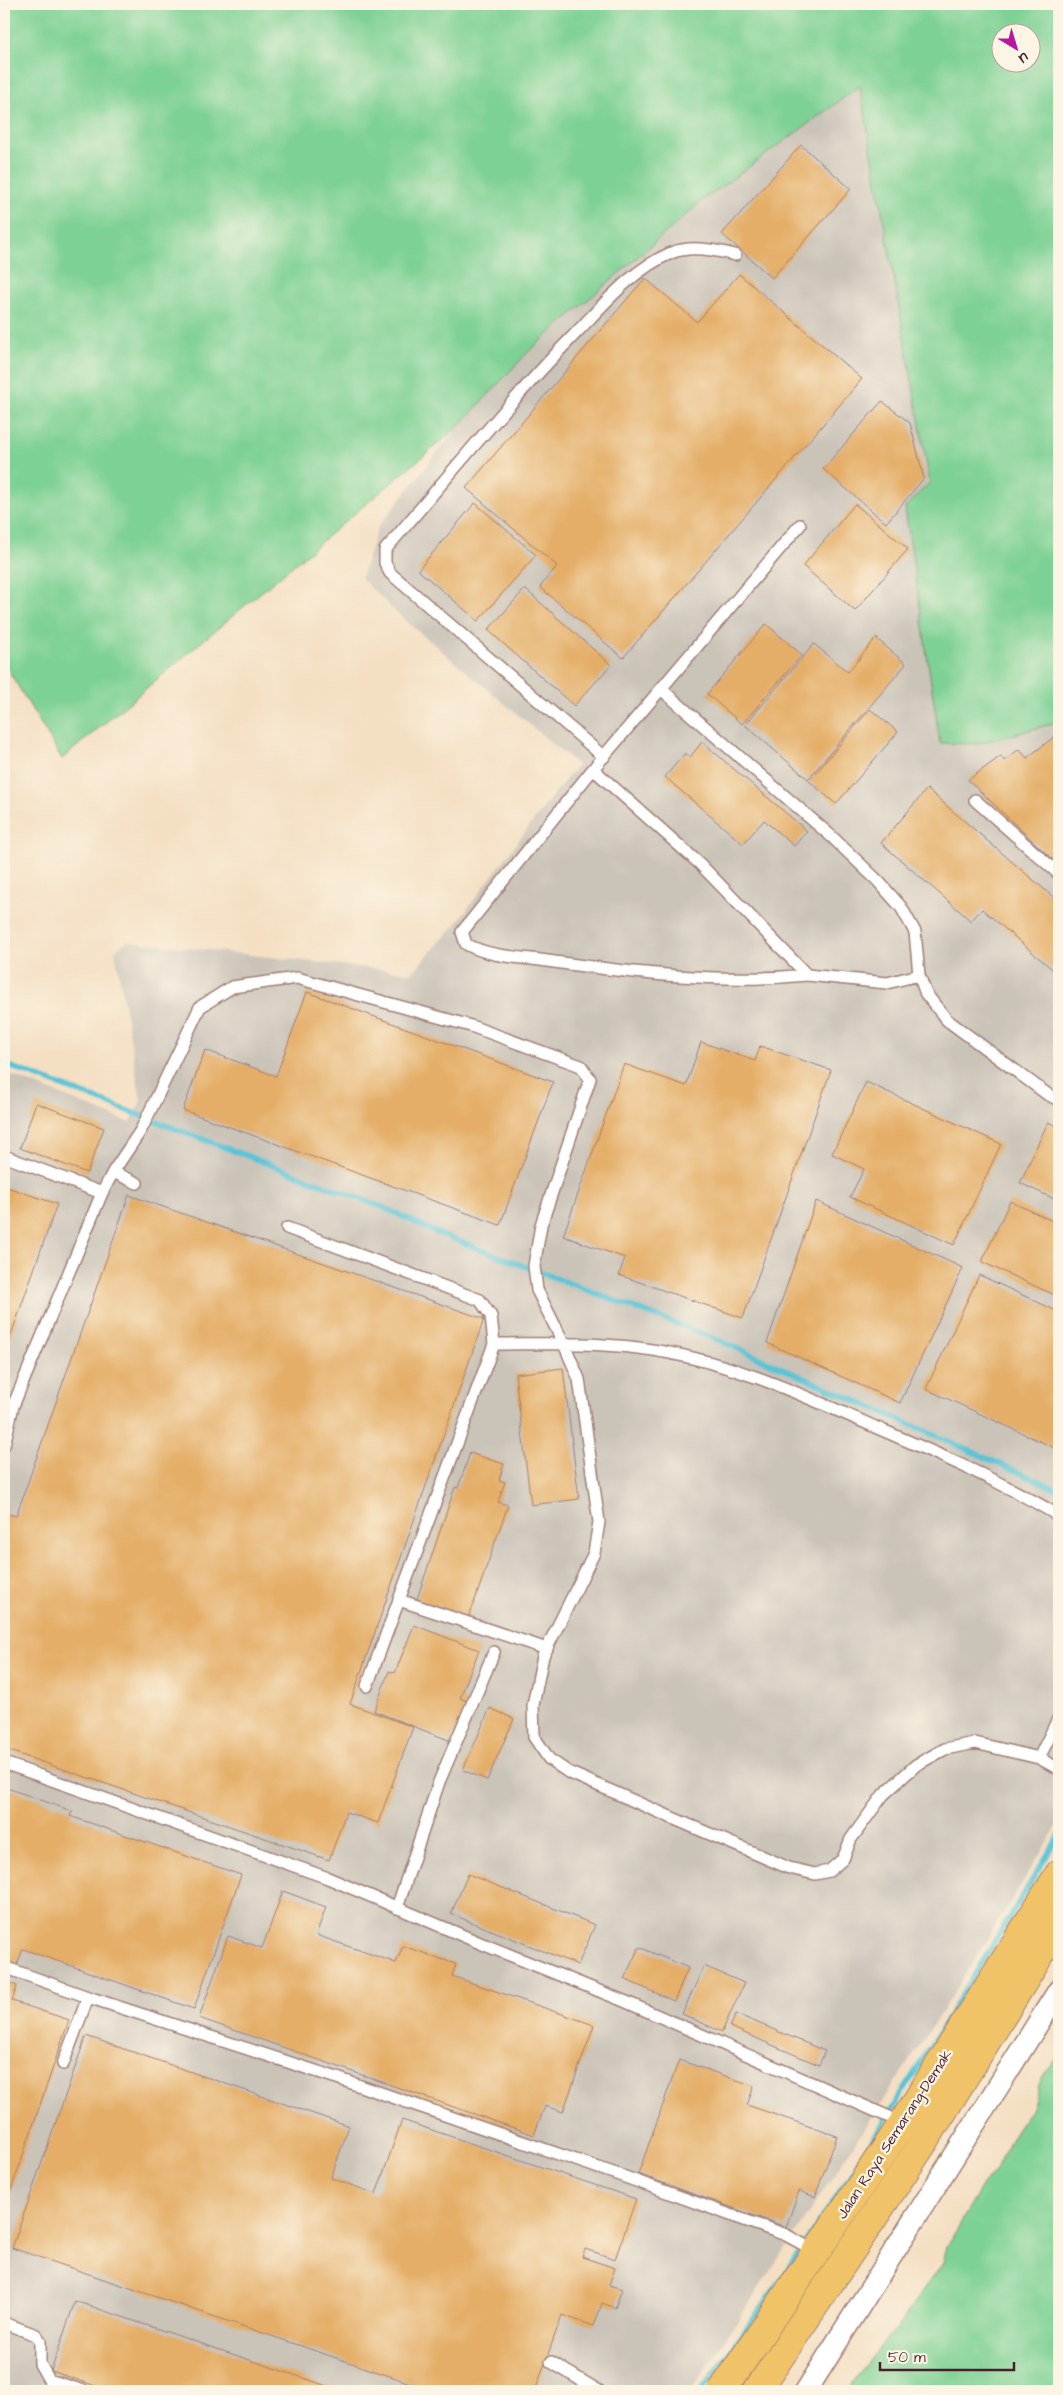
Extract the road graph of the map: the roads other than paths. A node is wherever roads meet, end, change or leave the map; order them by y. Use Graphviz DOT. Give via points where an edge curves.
graph roads {
  1 [pos="735,255"];
  2 [pos="800,526"];
  3 [pos="661,689"];
  4 [pos="604,757"];
  5 [pos="593,769"];
  6 [pos="975,800"];
  7 [pos="1059,874"];
  8 [pos="807,975"];
  9 [pos="919,975"];
  10 [pos="1059,1100"];
  11 [pos="4,1156"];
  12 [pos="113,1172"];
  13 [pos="136,1183"];
  14 [pos="102,1193"];
  15 [pos="287,1228"];
  16 [pos="494,1344"];
  17 [pos="564,1344"];
  18 [pos="8,1405"];
  19 [pos="4,1445"];
  20 [pos="1059,1516"];
  21 [pos="398,1600"];
  22 [pos="547,1649"];
  23 [pos="494,1652"];
  24 [pos="367,1686"];
  25 [pos="1059,1717"];
  26 [pos="1039,1758"];
  27 [pos="4,1763"];
  28 [pos="1059,1769"];
  29 [pos="1059,1874"];
  30 [pos="397,1908"];
  31 [pos="1059,1924"];
  32 [pos="4,1967"];
  33 [pos="1059,1990"];
  34 [pos="88,1997"];
  35 [pos="63,2064"];
  36 [pos="904,2123"];
  37 [pos="817,2252"];
  38 [pos="4,2323"];
  39 [pos="551,2362"];
  40 [pos="84,2391"];
  41 [pos="599,2391"];
  42 [pos="722,2391"];
  43 [pos="757,2391"];
  44 [pos="806,2391"];
  1 -- 4 [label="lane" via="708,248 672,252 640,272 538,372 385,550 390,573"];
  2 -- 3 [label="lane"];
  3 -- 4 [label="lane"];
  3 -- 9 [label="lane" via="878,880 901,907 915,932"];
  4 -- 5 [label="lane"];
  5 -- 8 [label="lane" via="700,864"];
  5 -- 8 [label="lane" via="462,932 466,944 486,952 695,978"];
  6 -- 7 [label="lane"];
  8 -- 9 [label="lane" via="887,983"];
  9 -- 10 [label="lane" via="926,994 947,1020"];
  11 -- 14 [label="lane"];
  12 -- 13 [label="lane"];
  12 -- 14 [label="lane"];
  12 -- 17 [label="lane" via="142,1130 200,1007 232,987 296,978 471,1026 580,1066 590,1079 542,1225 534,1266 537,1290"];
  14 -- 18 [label="lane"];
  15 -- 16 [label="lane" via="480,1300 491,1316"];
  16 -- 17 [label="lane"];
  16 -- 21 [label="lane"];
  17 -- 20 [label="lane" via="639,1348 708,1362 776,1384 954,1461"];
  17 -- 22 [label="lane" via="579,1379 599,1522 594,1553"];
  18 -- 19 [label="lane"];
  21 -- 22 [label="lane"];
  21 -- 24 [label="lane"];
  22 -- 26 [label="lane" via="533,1705 534,1737 549,1759 568,1772 788,1868 815,1874 829,1871 843,1859 851,1839 883,1794 916,1765 946,1749 975,1743"];
  23 -- 30 [label="lane" via="439,1782"];
  25 -- 26 [label="lane"];
  26 -- 28 [label="lane"];
  27 -- 30 [label="lane" via="328,1878"];
  29 -- 36 [label="highway, Jalan Raya Semarang-Demak"];
  30 -- 36 [label="lane" via="624,2001"];
  31 -- 43 [label="highway, Jalan Raya Semarang-Demak" via="922,2145"];
  32 -- 34 [label="lane"];
  33 -- 44 [label="street"];
  34 -- 35 [label="lane"];
  34 -- 37 [label="lane" via="626,2177 786,2235"];
  36 -- 37 [label="highway, Jalan Raya Semarang-Demak"];
  37 -- 42 [label="highway, Jalan Raya Semarang-Demak"];
  38 -- 40 [label="lane" via="36,2335 40,2341 40,2364 49,2380"];
  39 -- 41 [label="lane"];
}
